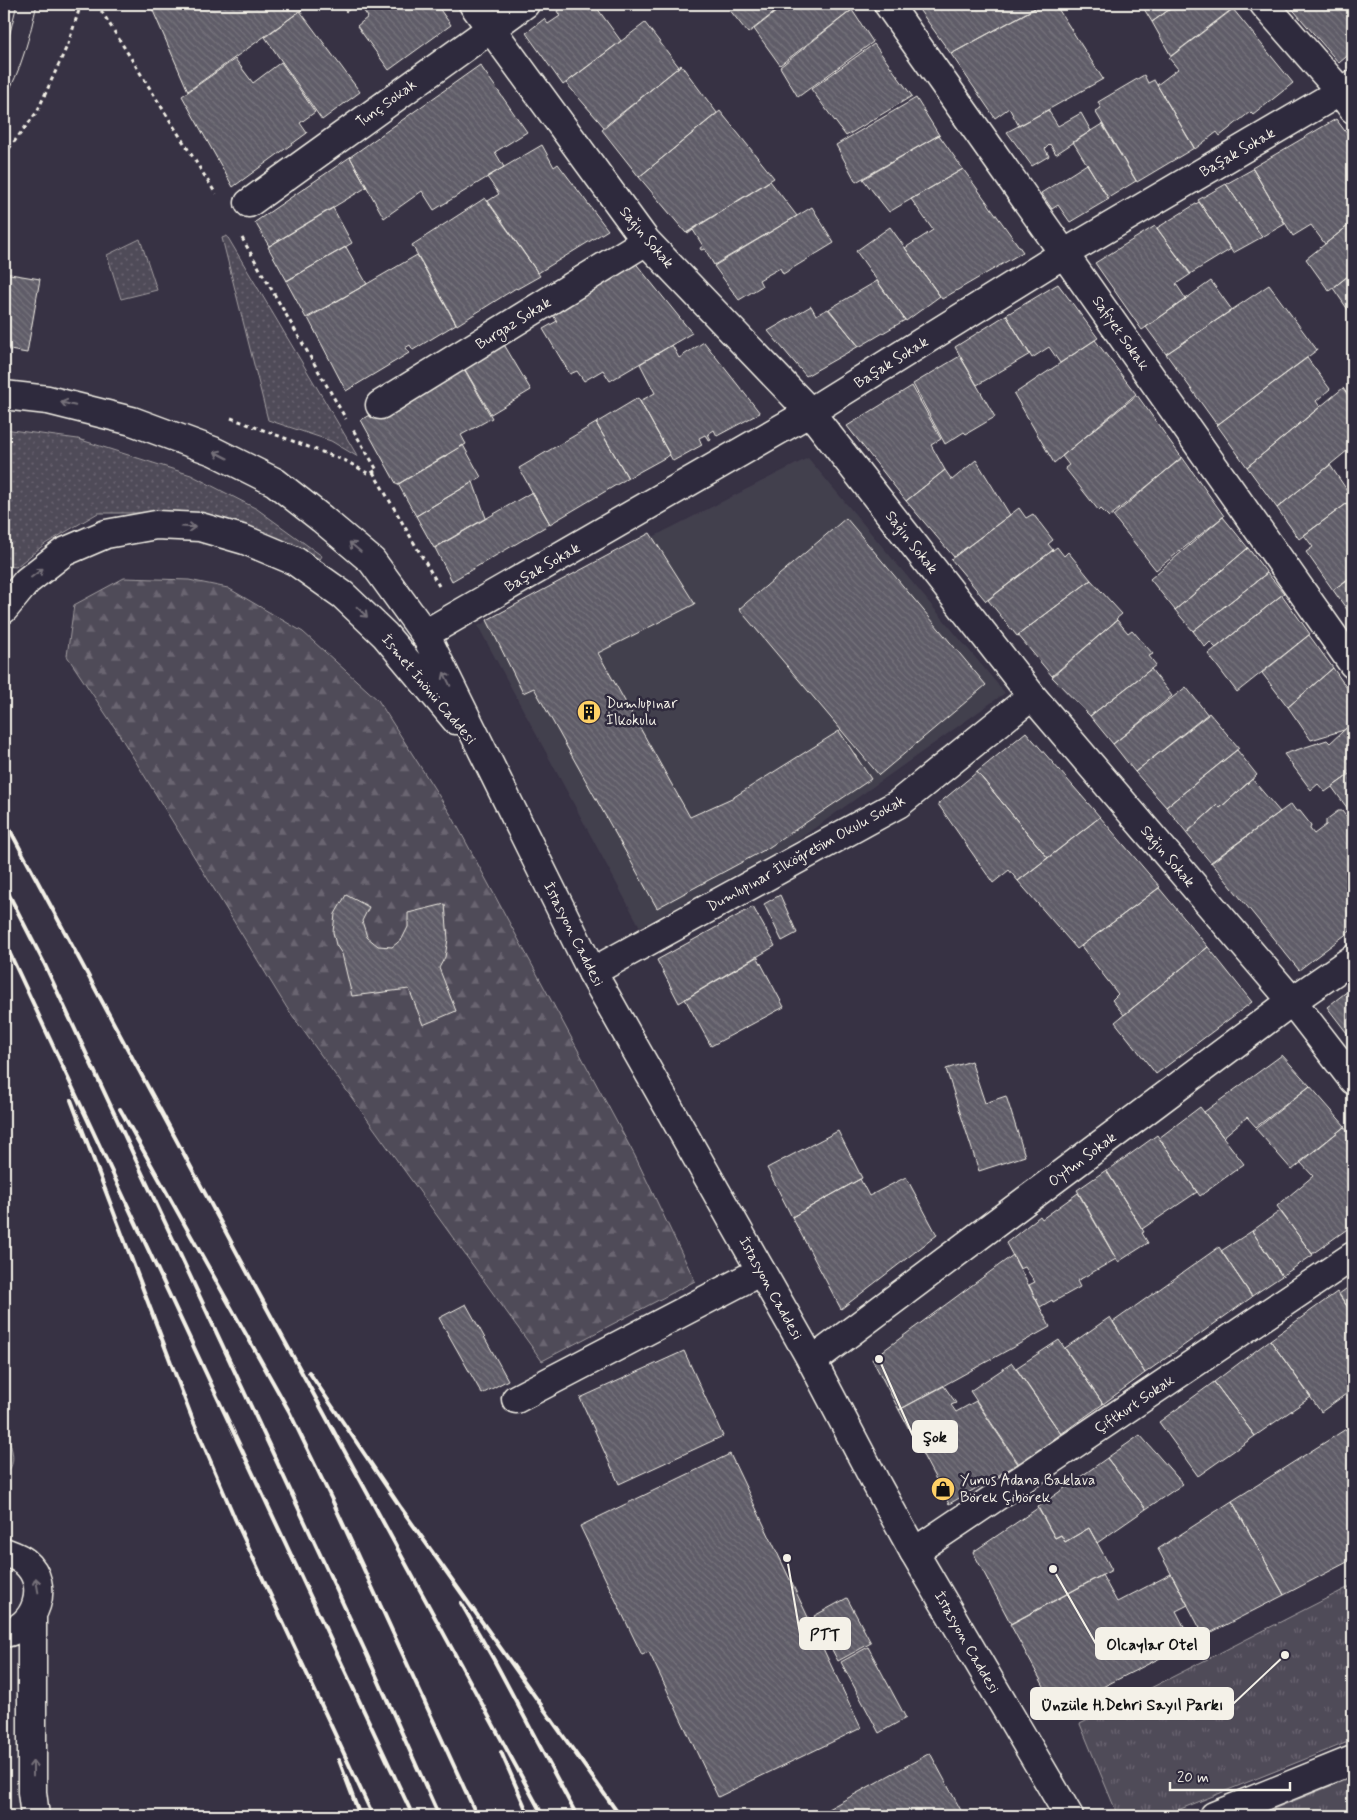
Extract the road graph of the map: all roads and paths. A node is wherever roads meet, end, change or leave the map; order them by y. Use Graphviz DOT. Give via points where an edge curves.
graph roads {
  1 [pos="81,4"];
  2 [pos="97,4"];
  3 [pos="473,4"];
  4 [pos="525,4"];
  5 [pos="888,4"];
  6 [pos="1264,4"];
  7 [pos="490,28"];
  8 [pos="1349,95"];
  9 [pos="4,155"];
  10 [pos="220,200"];
  11 [pos="248,203"];
  12 [pos="239,234"];
  13 [pos="646,241"];
  14 [pos="1065,253"];
  15 [pos="4,395"];
  16 [pos="380,405"];
  17 [pos="810,412"];
  18 [pos="227,417"];
  19 [pos="373,472"];
  20 [pos="4,609"];
  21 [pos="457,616"];
  22 [pos="425,634"];
  23 [pos="1353,664"];
  24 [pos="1032,696"];
  25 [pos="484,754"];
  26 [pos="1353,959"];
  27 [pos="592,972"];
  28 [pos="1292,1001"];
  29 [pos="1353,1080"];
  30 [pos="1353,1256"];
  31 [pos="761,1271"];
  32 [pos="812,1361"];
  33 [pos="516,1399"];
  34 [pos="4,1552"];
  35 [pos="914,1552"];
  36 [pos="32,1615"];
  37 [pos="4,1633"];
  38 [pos="1353,1760"];
  39 [pos="35,1816"];
  40 [pos="1068,1816"];
  41 [pos="1214,1816"];
  1 -- 9 [label="path" via="68,44 37,112"];
  2 -- 10 [label="path"];
  3 -- 7 [label="street, Sağın Sokak"];
  4 -- 7 [label="street, Tunç Sokak"];
  5 -- 14 [label="street, Safiyet Sokak"];
  6 -- 8 [label="street"];
  7 -- 11 [label="street, Tunç Sokak"];
  7 -- 13 [label="street, Sağın Sokak"];
  8 -- 14 [label="street, Başak Sokak"];
  12 -- 19 [label="path" via="377,470"];
  13 -- 16 [label="street, Burgaz Sokak"];
  13 -- 17 [label="street, Sağın Sokak"];
  14 -- 17 [label="street, Başak Sokak"];
  14 -- 23 [label="street, Safiyet Sokak"];
  22 -- 15 [label="street, İsmet İnönü Caddesi, one-way" via="372,561 274,482 213,451 132,421 48,400"];
  17 -- 21 [label="street, Başak Sokak"];
  17 -- 24 [label="street, Sağın Sokak"];
  18 -- 19 [label="path" via="346,461 369,474"];
  19 -- 21 [label="path"];
  20 -- 25 [label="street, İsmet İnönü Caddesi, one-way" via="28,580 64,552 106,534 156,525 200,527 244,540 295,561 344,595 385,635"];
  21 -- 22 [label="street, Başak Sokak"];
  25 -- 22 [label="street, İsmet İnönü Caddesi, one-way"];
  24 -- 27 [label="street, Dumlupınar İlköğretim Okulu Sokak" via="898,804"];
  24 -- 28 [label="street, Sağın Sokak"];
  25 -- 27 [label="street, İstasyon Caddesi"];
  26 -- 28 [label="street, Oytun Sokak"];
  27 -- 31 [label="street, İstasyon Caddesi"];
  28 -- 29 [label="street, Sağın Sokak"];
  28 -- 32 [label="street, Oytun Sokak"];
  30 -- 35 [label="street, Çiftkurt Sokak"];
  31 -- 32 [label="street, İstasyon Caddesi"];
  31 -- 33 [label="street"];
  32 -- 35 [label="street, İstasyon Caddesi"];
  36 -- 34 [label="street, one-way" via="38,1602 35,1575 26,1563"];
  35 -- 40 [label="street, İstasyon Caddesi"];
  36 -- 37 [label="street" via="22,1626"];
  39 -- 36 [label="street, one-way" via="32,1792"];
  38 -- 41 [label="street"];
}
